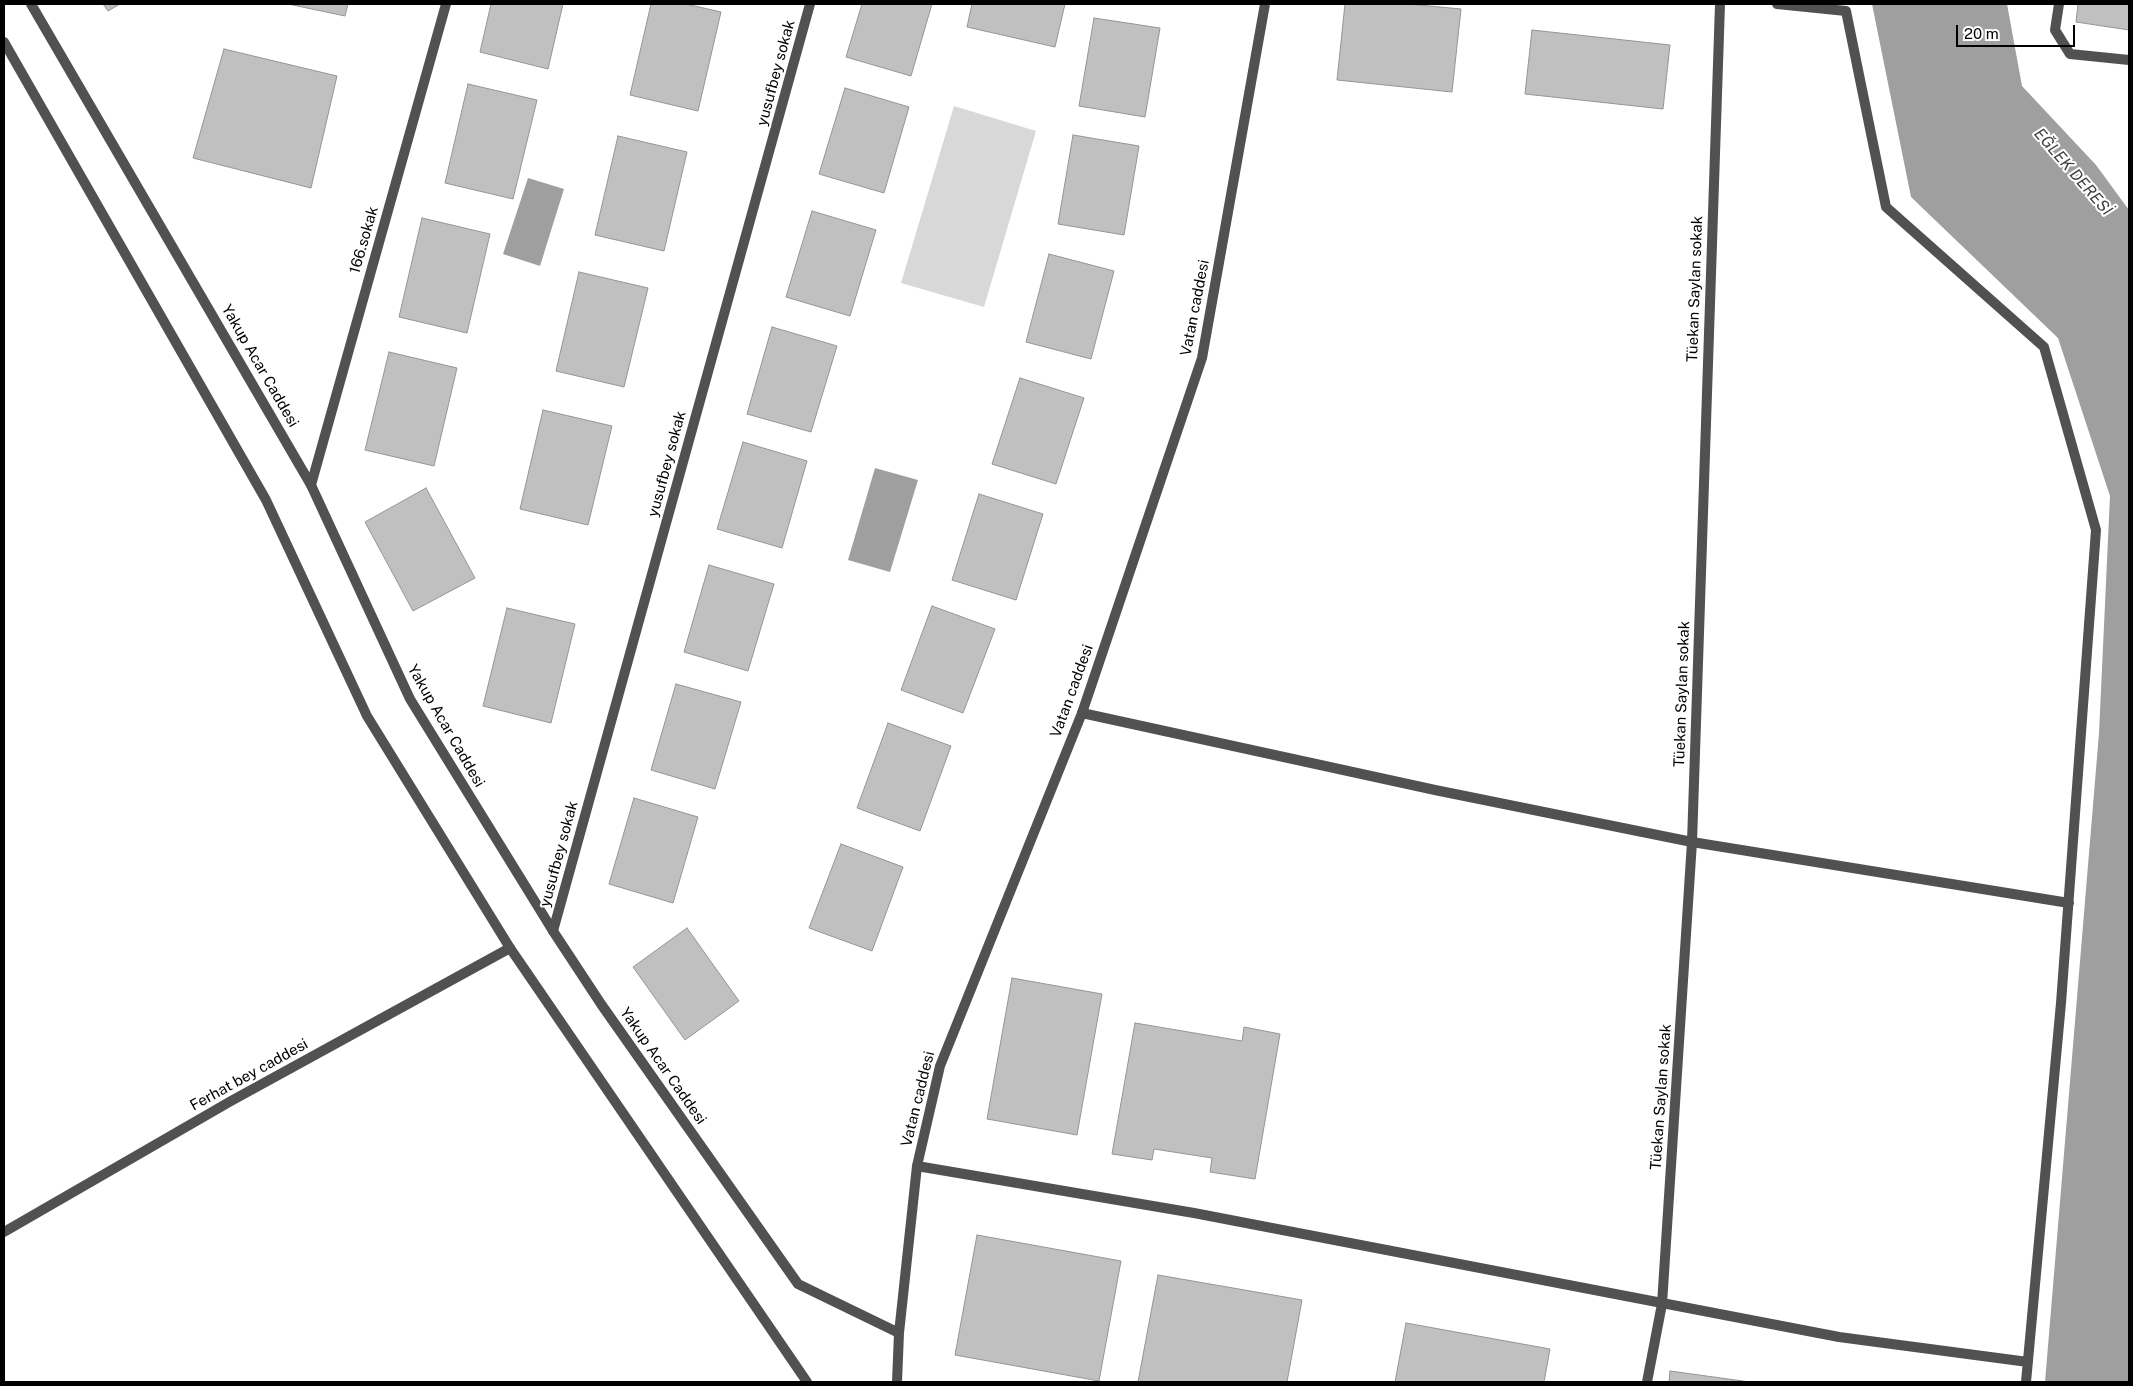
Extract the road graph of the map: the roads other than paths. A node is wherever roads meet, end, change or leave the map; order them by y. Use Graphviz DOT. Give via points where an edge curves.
graph roads {
  1 [pos="31,4"];
  2 [pos="446,4"];
  3 [pos="810,4"];
  4 [pos="1265,4"];
  5 [pos="1720,4"];
  6 [pos="1778,4"];
  7 [pos="2059,4"];
  8 [pos="4,42"];
  9 [pos="2129,60"];
  10 [pos="311,485"];
  11 [pos="1082,713"];
  12 [pos="1692,842"];
  13 [pos="2069,903"];
  14 [pos="554,932"];
  15 [pos="510,948"];
  16 [pos="917,1166"];
  17 [pos="4,1232"];
  18 [pos="1662,1304"];
  19 [pos="900,1333"];
  20 [pos="2028,1362"];
  21 [pos="807,1382"];
  22 [pos="897,1382"];
  23 [pos="1647,1382"];
  24 [pos="2026,1382"];
  1 -- 10 [label="street, Yakup Acar Caddesi"];
  2 -- 10 [label="street, 166.sokak"];
  3 -- 14 [label="street, yusufbey sokak"];
  4 -- 11 [label="street, Vatan caddesi" via="1202,358"];
  5 -- 12 [label="street, Tüekan Saylan sokak"];
  6 -- 13 [label="street" via="1846,11 1886,207 2044,347 2096,530"];
  7 -- 9 [label="street" via="2055,30 2070,54"];
  8 -- 15 [label="street" via="266,500 367,716"];
  10 -- 14 [label="street, Yakup Acar Caddesi" via="410,699"];
  11 -- 12 [label="street"];
  11 -- 16 [label="street, Vatan caddesi" via="940,1066"];
  12 -- 13 [label="street"];
  12 -- 18 [label="street, Tüekan Saylan sokak"];
  13 -- 20 [label="street"];
  14 -- 19 [label="street, Yakup Acar Caddesi" via="798,1284"];
  15 -- 17 [label="street, Ferhat bey caddesi" via="231,1101"];
  15 -- 21 [label="street"];
  16 -- 18 [label="street" via="1194,1213"];
  16 -- 19 [label="street, Vatan caddesi"];
  18 -- 20 [label="street" via="1839,1337"];
  18 -- 23 [label="street, Tüekan Saylan sokak"];
  19 -- 22 [label="street, Vatan caddesi"];
  20 -- 24 [label="street"];
}
